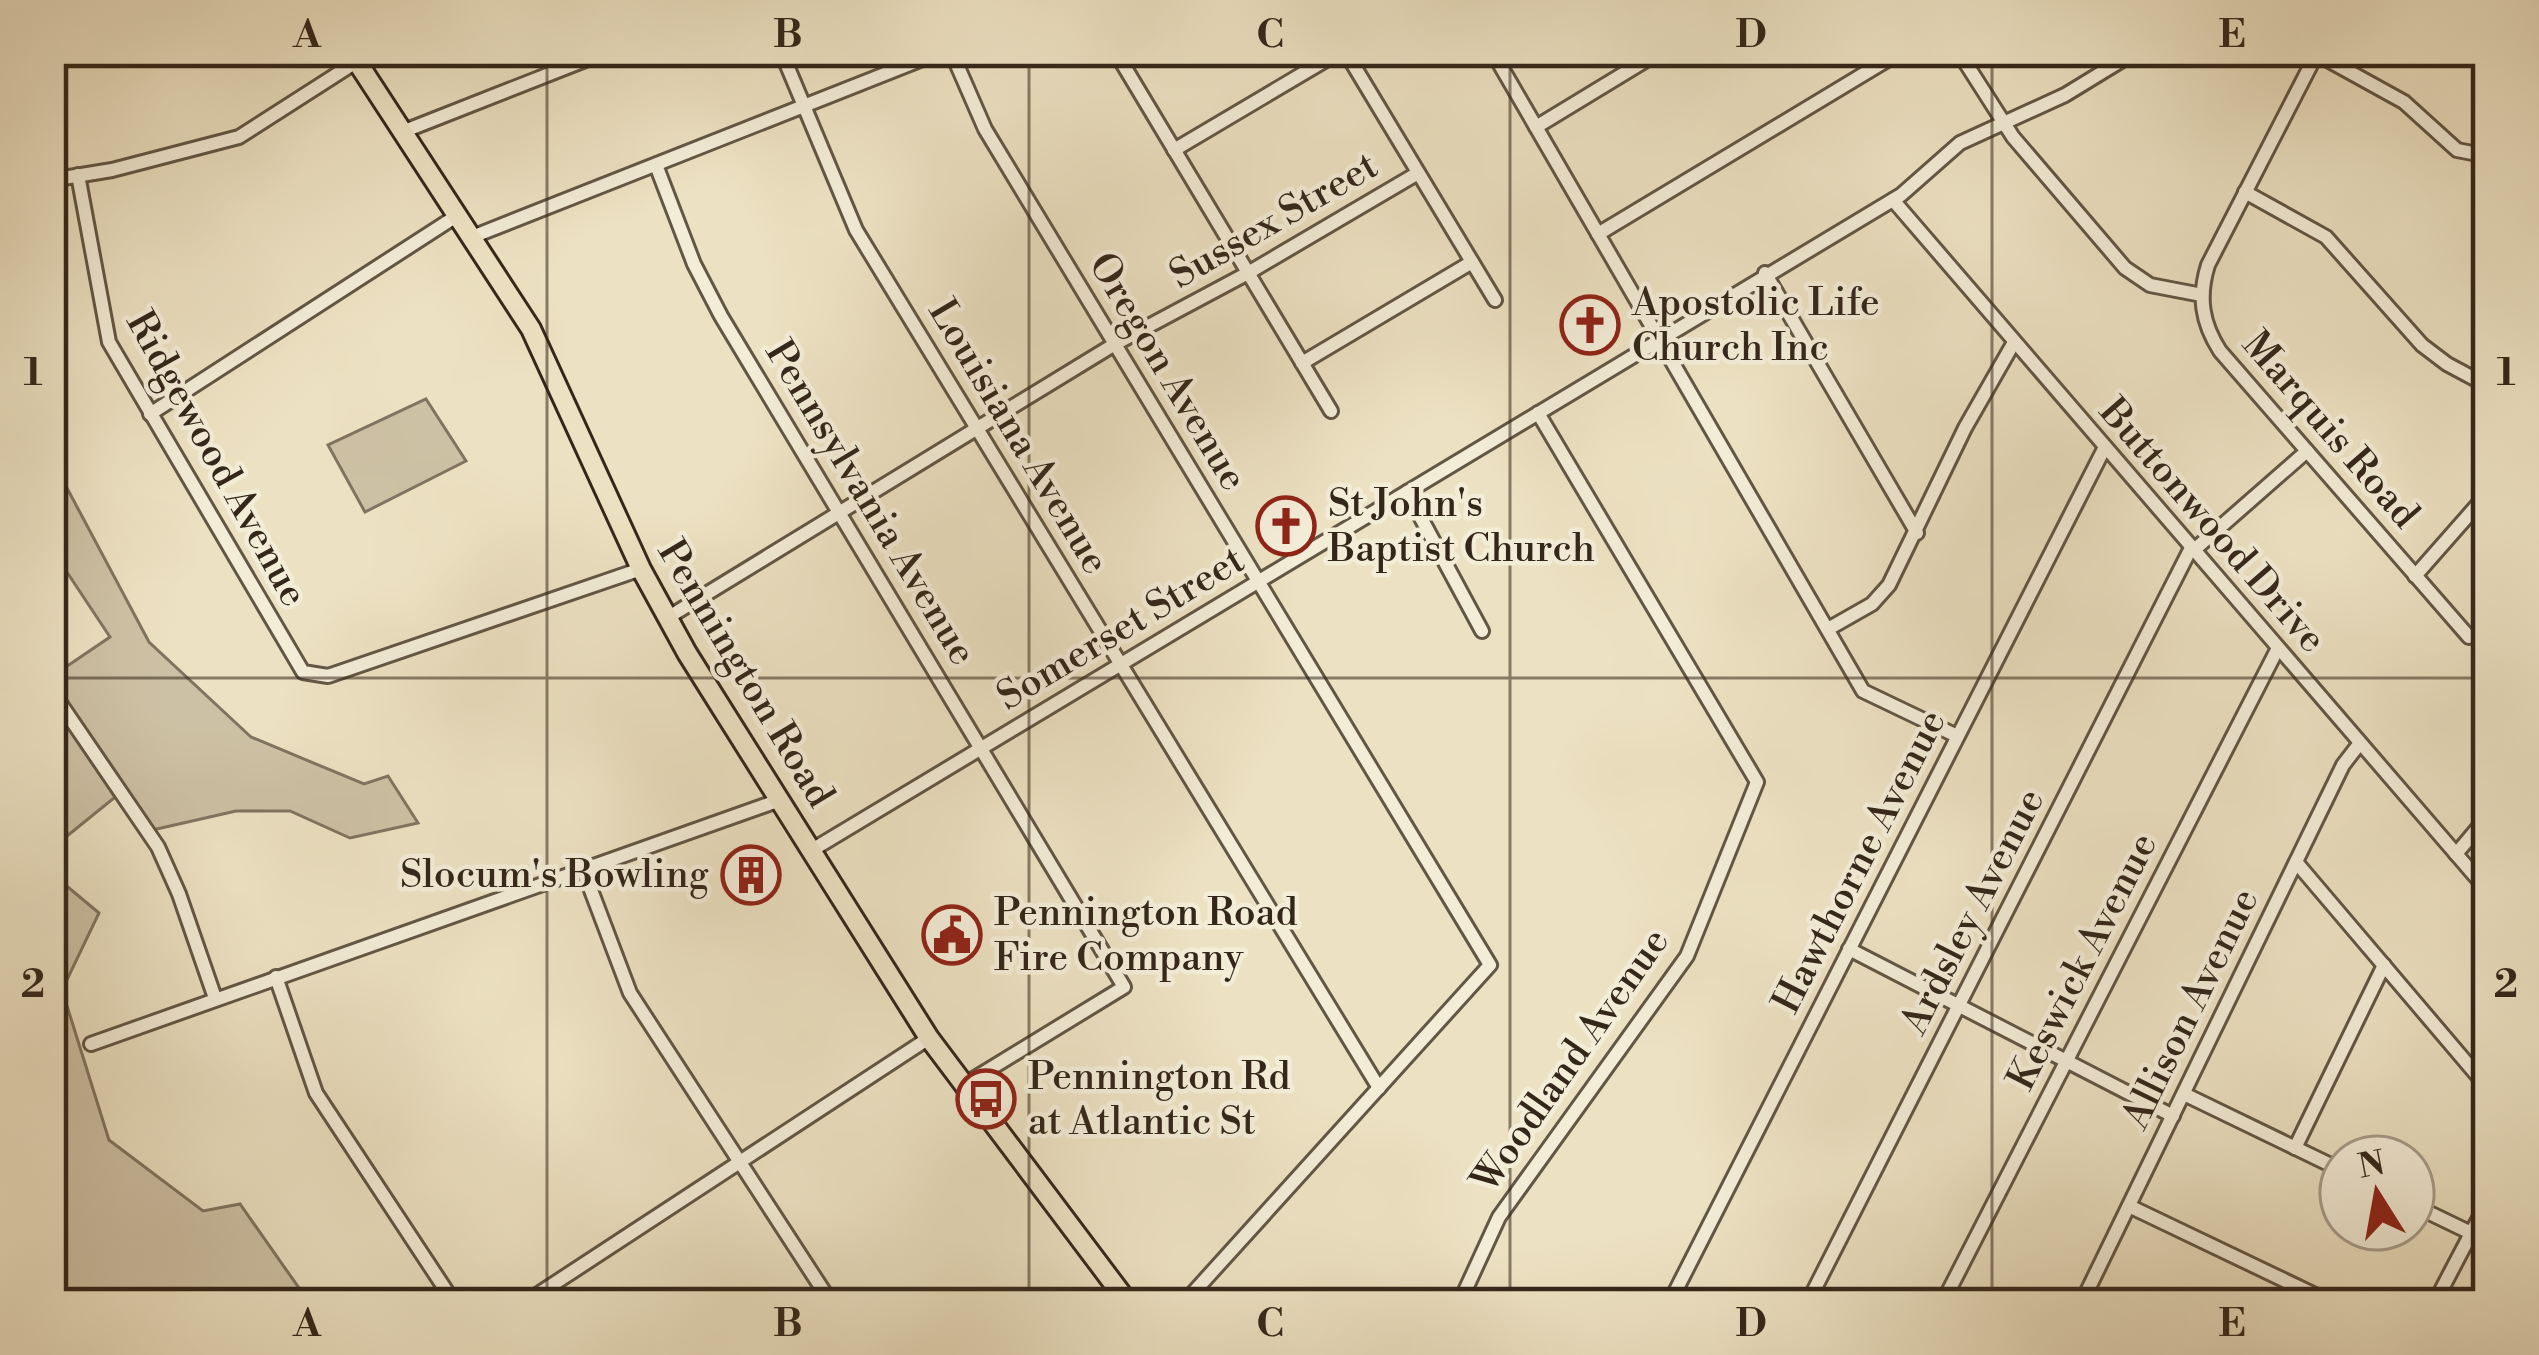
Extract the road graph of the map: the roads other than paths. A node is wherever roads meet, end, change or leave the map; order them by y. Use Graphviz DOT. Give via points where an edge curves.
graph roads {
  1 [pos="608,51"];
  2 [pos="782,51"];
  3 [pos="947,51"];
  4 [pos="1115,51"];
  5 [pos="1343,51"];
  6 [pos="1492,51"];
  7 [pos="1661,51"];
  8 [pos="1902,51"];
  9 [pos="1958,51"];
  10 [pos="2137,51"];
  11 [pos="2318,52"];
  12 [pos="353,56"];
  13 [pos="1639,57"];
  14 [pos="803,106"];
  15 [pos="2003,121"];
  16 [pos="1536,127"];
  17 [pos="402,132"];
  18 [pos="1174,150"];
  19 [pos="2488,156"];
  20 [pos="656,165"];
  21 [pos="1418,173"];
  22 [pos="78,175"];
  23 [pos="51,180"];
  24 [pos="2245,192"];
  25 [pos="1893,200"];
  26 [pos="458,215"];
  27 [pos="1598,233"];
  28 [pos="472,237"];
  29 [pos="1472,262"];
  30 [pos="1248,273"];
  31 [pos="1766,274"];
  32 [pos="2201,295"];
  33 [pos="1495,300"];
  34 [pos="1660,336"];
  35 [pos="1115,344"];
  36 [pos="2013,344"];
  37 [pos="1302,363"];
  38 [pos="2488,386"];
  39 [pos="1331,411"];
  40 [pos="1538,413"];
  41 [pos="150,414"];
  42 [pos="977,428"];
  43 [pos="2105,448"];
  44 [pos="2307,451"];
  45 [pos="1407,492"];
  46 [pos="2488,493"];
  47 [pos="840,512"];
  48 [pos="1917,533"];
  49 [pos="2192,549"];
  50 [pos="641,569"];
  51 [pos="2415,576"];
  52 [pos="1258,581"];
  53 [pos="667,618"];
  54 [pos="1828,629"];
  55 [pos="1482,631"];
  56 [pos="2469,638"];
  57 [pos="2278,648"];
  58 [pos="1121,664"];
  59 [pos="51,690"];
  60 [pos="1957,736"];
  61 [pos="2360,743"];
  62 [pos="983,747"];
  63 [pos="779,800"];
  64 [pos="2488,816"];
  65 [pos="812,850"];
  66 [pos="2456,854"];
  67 [pos="2296,862"];
  68 [pos="584,869"];
  69 [pos="2488,891"];
  70 [pos="1849,950"];
  71 [pos="2384,965"];
  72 [pos="276,977"];
  73 [pos="215,998"];
  74 [pos="1958,1005"];
  75 [pos="929,1038"];
  76 [pos="91,1044"];
  77 [pos="2066,1061"];
  78 [pos="962,1086"];
  79 [pos="1379,1088"];
  80 [pos="2488,1088"];
  81 [pos="2183,1094"];
  82 [pos="2173,1116"];
  83 [pos="2295,1148"];
  84 [pos="2317,1159"];
  85 [pos="740,1162"];
  86 [pos="2488,1201"];
  87 [pos="2129,1206"];
  88 [pos="2437,1217"];
  89 [pos="2471,1234"];
  90 [pos="455,1304"];
  91 [pos="523,1304"];
  92 [pos="832,1304"];
  93 [pos="1129,1304"];
  94 [pos="1183,1304"];
  95 [pos="1459,1304"];
  96 [pos="1669,1304"];
  97 [pos="1807,1304"];
  98 [pos="1942,1304"];
  99 [pos="2081,1304"];
  100 [pos="2334,1304"];
  101 [pos="2434,1304"];
  1 -- 17 [label="street"];
  2 -- 14 [label="street, Louisiana Avenue"];
  3 -- 14 [label="street"];
  3 -- 35 [label="street, Oregon Avenue"];
  4 -- 18 [label="street"];
  5 -- 18 [label="street"];
  5 -- 21 [label="street"];
  6 -- 16 [label="street"];
  7 -- 13 [label="street"];
  8 -- 27 [label="street"];
  9 -- 15 [label="street"];
  10 -- 15 [label="street, Somerset Street"];
  11 -- 19 [label="street" via="2404,102 2457,150"];
  11 -- 24 [label="street"];
  12 -- 17 [label="main road, Pennington Road"];
  12 -- 22 [label="street" via="239,137"];
  13 -- 16 [label="street"];
  14 -- 20 [label="street"];
  14 -- 42 [label="street, Louisiana Avenue" via="856,230"];
  15 -- 25 [label="street, Somerset Street" via="1960,143"];
  15 -- 32 [label="street" via="2125,268 2150,285"];
  16 -- 27 [label="street"];
  17 -- 26 [label="main road, Pennington Road"];
  18 -- 30 [label="street"];
  20 -- 28 [label="street"];
  20 -- 47 [label="street, Pennsylvania Avenue" via="705,287"];
  21 -- 29 [label="street"];
  21 -- 30 [label="street, Sussex Street"];
  22 -- 23 [label="street"];
  22 -- 41 [label="street, Ridgewood Avenue" via="104,331"];
  24 -- 32 [label="street"];
  24 -- 38 [label="street" via="2326,237 2422,345"];
  25 -- 31 [label="street, Somerset Street"];
  25 -- 36 [label="street, Buttonwood Drive"];
  26 -- 28 [label="main road, Pennington Road"];
  26 -- 41 [label="street"];
  27 -- 34 [label="street"];
  28 -- 50 [label="main road, Pennington Road" via="535,337"];
  29 -- 33 [label="street"];
  29 -- 37 [label="street"];
  30 -- 35 [label="street, Sussex Street"];
  30 -- 37 [label="street"];
  31 -- 34 [label="street, Somerset Street"];
  31 -- 48 [label="street"];
  32 -- 44 [label="street, Marquis Road" via="2220,351"];
  34 -- 40 [label="street, Somerset Street"];
  34 -- 54 [label="street"];
  35 -- 42 [label="street, Sussex Street"];
  35 -- 52 [label="street, Oregon Avenue"];
  36 -- 43 [label="street, Buttonwood Drive"];
  36 -- 48 [label="street"];
  37 -- 39 [label="street"];
  40 -- 45 [label="street, Somerset Street"];
  40 -- 95 [label="street, Woodland Avenue" via="1757,782 1688,956 1499,1217"];
  41 -- 50 [label="street, Ridgewood Avenue" via="296,666 311,676"];
  42 -- 47 [label="street, Sussex Street"];
  42 -- 58 [label="street, Louisiana Avenue"];
  43 -- 49 [label="street, Buttonwood Drive"];
  43 -- 60 [label="street, Hawthorne Avenue"];
  44 -- 49 [label="street"];
  44 -- 51 [label="street, Marquis Road"];
  45 -- 52 [label="street, Somerset Street"];
  45 -- 55 [label="street"];
  46 -- 51 [label="street"];
  47 -- 53 [label="street, Sussex Street"];
  47 -- 62 [label="street, Pennsylvania Avenue"];
  48 -- 54 [label="street" via="1882,595"];
  49 -- 57 [label="street, Buttonwood Drive"];
  49 -- 74 [label="street, Ardsley Avenue"];
  50 -- 53 [label="main road, Pennington Road"];
  51 -- 56 [label="street, Marquis Road"];
  52 -- 58 [label="street, Somerset Street"];
  52 -- 79 [label="street, Oregon Avenue" via="1490,965"];
  53 -- 63 [label="main road, Pennington Road"];
  54 -- 60 [label="street" via="1864,691"];
  57 -- 61 [label="street, Buttonwood Drive"];
  57 -- 77 [label="street, Keswick Avenue"];
  58 -- 62 [label="street, Somerset Street"];
  58 -- 79 [label="street, Louisiana Avenue"];
  59 -- 73 [label="street" via="158,847"];
  60 -- 70 [label="street, Hawthorne Avenue"];
  61 -- 66 [label="street, Buttonwood Drive"];
  61 -- 67 [label="street, Allison Avenue"];
  62 -- 65 [label="street, Somerset Street"];
  62 -- 78 [label="street, Pennsylvania Avenue" via="1124,987"];
  63 -- 65 [label="main road, Pennington Road"];
  63 -- 68 [label="street"];
  64 -- 66 [label="street"];
  65 -- 75 [label="main road, Pennington Road"];
  66 -- 69 [label="street, Buttonwood Drive"];
  67 -- 71 [label="street"];
  67 -- 81 [label="street, Allison Avenue"];
  68 -- 72 [label="street"];
  68 -- 85 [label="street" via="622,980"];
  70 -- 74 [label="street"];
  70 -- 96 [label="street, Hawthorne Avenue"];
  71 -- 80 [label="street"];
  71 -- 83 [label="street"];
  72 -- 73 [label="street"];
  72 -- 90 [label="street" via="316,1094"];
  73 -- 76 [label="street"];
  74 -- 77 [label="street"];
  74 -- 97 [label="street, Ardsley Avenue"];
  75 -- 78 [label="main road, Pennington Road"];
  75 -- 85 [label="street"];
  77 -- 82 [label="street"];
  77 -- 98 [label="street, Keswick Avenue"];
  78 -- 93 [label="main road, Pennington Road"];
  79 -- 94 [label="street"];
  81 -- 82 [label="street, Allison Avenue"];
  81 -- 83 [label="street"];
  82 -- 87 [label="street, Allison Avenue"];
  83 -- 84 [label="street"];
  85 -- 91 [label="street"];
  85 -- 92 [label="street"];
  86 -- 89 [label="street"];
  87 -- 99 [label="street, Allison Avenue"];
  87 -- 100 [label="street"];
  88 -- 89 [label="street"];
  89 -- 101 [label="street"];
}
